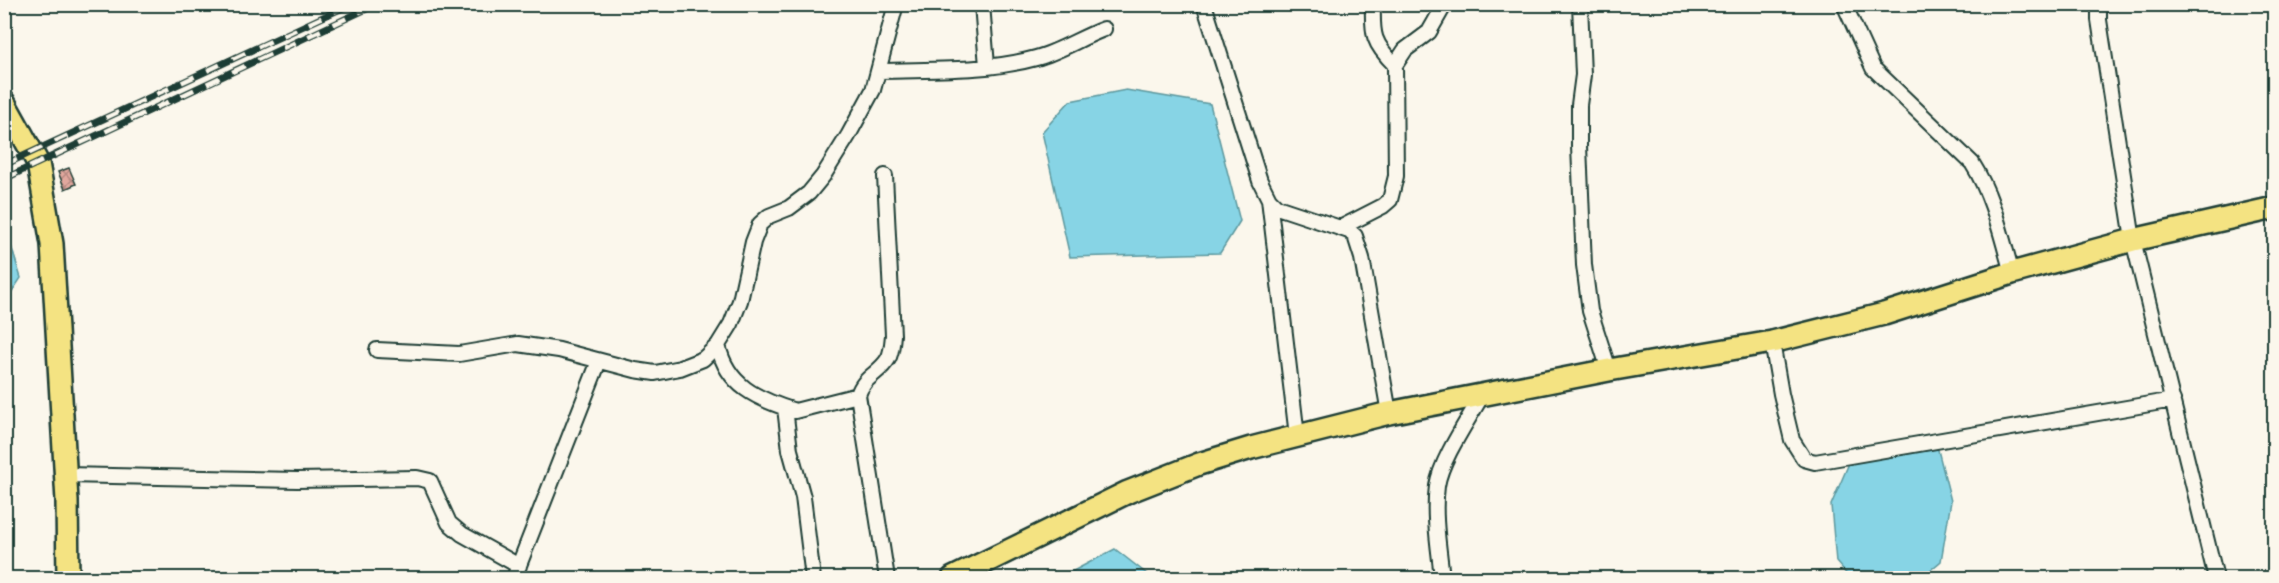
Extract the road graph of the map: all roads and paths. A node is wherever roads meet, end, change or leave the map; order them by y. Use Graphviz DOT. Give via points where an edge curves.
graph roads {
  1 [pos="896,4"];
  2 [pos="982,4"];
  3 [pos="1204,4"];
  4 [pos="1373,4"];
  5 [pos="1445,4"];
  6 [pos="1580,4"];
  7 [pos="1844,4"];
  8 [pos="2099,4"];
  9 [pos="1104,28"];
  10 [pos="1395,65"];
  11 [pos="987,66"];
  12 [pos="879,71"];
  13 [pos="4,102"];
  14 [pos="885,176"];
  15 [pos="1269,199"];
  16 [pos="2274,208"];
  17 [pos="1342,227"];
  18 [pos="2133,240"];
  19 [pos="2012,273"];
  20 [pos="1772,342"];
  21 [pos="718,345"];
  22 [pos="377,350"];
  23 [pos="599,360"];
  24 [pos="1609,370"];
  25 [pos="858,395"];
  26 [pos="1482,395"];
  27 [pos="2173,400"];
  28 [pos="785,408"];
  29 [pos="1389,413"];
  30 [pos="1298,436"];
  31 [pos="66,475"];
  32 [pos="516,572"];
  33 [pos="963,577"];
  34 [pos="68,579"];
  35 [pos="813,579"];
  36 [pos="887,579"];
  37 [pos="1442,579"];
  38 [pos="2216,579"];
  1 -- 12 [label="street"];
  2 -- 11 [label="street"];
  3 -- 15 [label="street"];
  4 -- 10 [label="street" via="1373,37 1379,50"];
  5 -- 10 [label="street" via="1429,32 1405,50"];
  6 -- 24 [label="street" via="1583,75 1579,146 1585,284"];
  7 -- 19 [label="street" via="1873,68 1972,163 1987,189"];
  8 -- 18 [label="street"];
  9 -- 11 [label="street" via="1038,57"];
  10 -- 17 [label="street" via="1394,192 1383,206"];
  11 -- 12 [label="street"];
  12 -- 21 [label="street" via="873,90 823,176 796,203 760,224 740,301"];
  13 -- 31 [label="main road" via="38,163 52,244"];
  14 -- 25 [label="street" via="892,342 888,359 862,384"];
  15 -- 17 [label="street" via="1288,212"];
  15 -- 30 [label="street"];
  16 -- 18 [label="main road"];
  17 -- 29 [label="street" via="1355,236 1362,258"];
  18 -- 19 [label="main road"];
  18 -- 27 [label="street"];
  19 -- 20 [label="main road" via="1884,314"];
  20 -- 24 [label="main road"];
  20 -- 27 [label="street" via="1792,440 1804,459 1815,462"];
  21 -- 23 [label="street" via="703,359 655,373"];
  21 -- 28 [label="street" via="733,378 755,397"];
  22 -- 23 [label="street" via="459,354 518,344"];
  23 -- 32 [label="street"];
  24 -- 26 [label="main road"];
  25 -- 28 [label="street" via="795,411"];
  25 -- 36 [label="street"];
  26 -- 29 [label="main road"];
  26 -- 37 [label="street" via="1442,469 1437,486"];
  27 -- 38 [label="street"];
  28 -- 35 [label="street" via="790,450 803,497"];
  29 -- 30 [label="main road"];
  30 -- 33 [label="main road" via="1251,447 1128,492"];
  31 -- 32 [label="street" via="297,480 417,478 430,482 449,523"];
  31 -- 34 [label="main road"];
}
